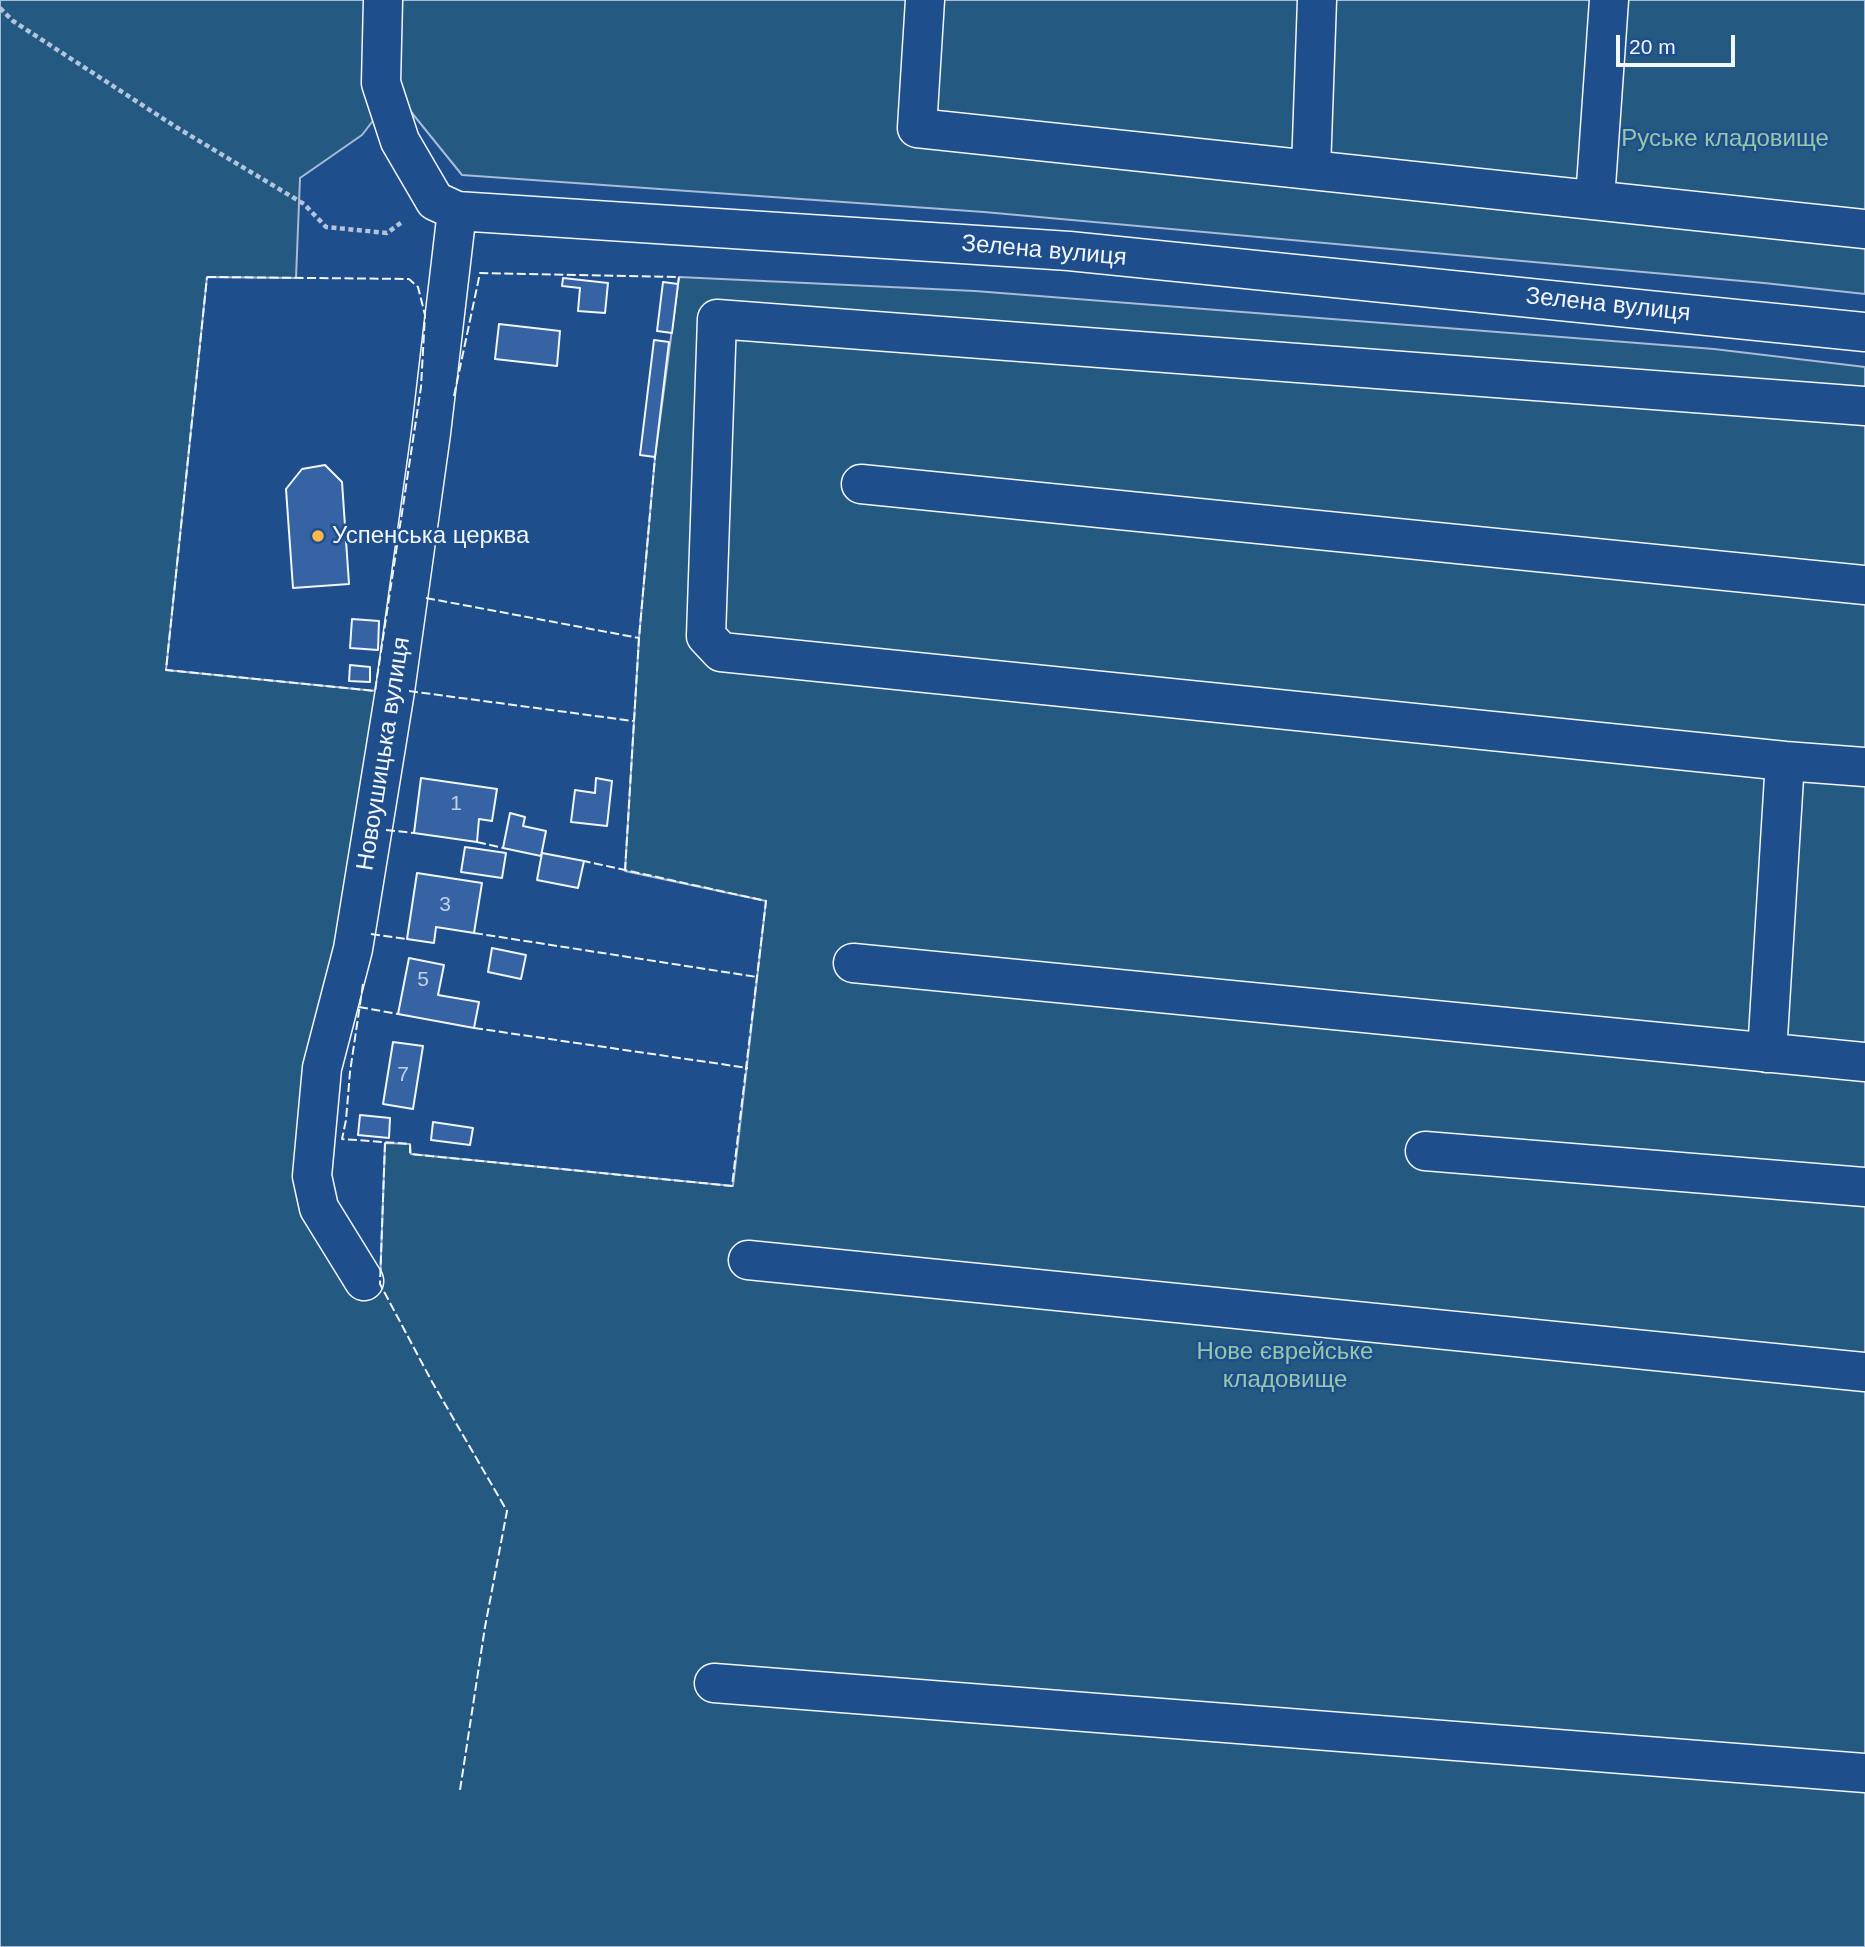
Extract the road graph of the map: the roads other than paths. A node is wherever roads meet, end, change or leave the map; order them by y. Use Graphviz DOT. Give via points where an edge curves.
graph roads {
  1 [pos="383,0"];
  2 [pos="925,0"];
  3 [pos="1317,0"];
  4 [pos="1609,0"];
  5 [pos="1311,169"];
  6 [pos="1595,200"];
  7 [pos="446,206"];
  8 [pos="1865,229"];
  9 [pos="1865,332"];
  10 [pos="1865,406"];
  11 [pos="861,484"];
  12 [pos="1865,585"];
  13 [pos="1785,761"];
  14 [pos="1865,767"];
  15 [pos="853,963"];
  16 [pos="1767,1053"];
  17 [pos="1865,1062"];
  18 [pos="1425,1151"];
  19 [pos="1865,1187"];
  20 [pos="748,1260"];
  21 [pos="364,1281"];
  22 [pos="1865,1372"];
  23 [pos="714,1683"];
  24 [pos="1865,1773"];
  1 -- 7 [label="street" via="381,83 400,141"];
  2 -- 5 [label="street" via="917,128"];
  3 -- 5 [label="street"];
  4 -- 6 [label="street"];
  5 -- 6 [label="street"];
  6 -- 8 [label="street"];
  7 -- 9 [label="street, Зелена вулиця" via="1069,251"];
  7 -- 21 [label="street, Новоушицька вулиця" via="431,433 396,691 353,949 322,1068 312,1176 318,1208"];
  10 -- 13 [label="street" via="717,319 706,636 721,652"];
  11 -- 12 [label="street"];
  13 -- 14 [label="street"];
  13 -- 16 [label="street"];
  15 -- 16 [label="street"];
  16 -- 17 [label="street"];
  18 -- 19 [label="street"];
  20 -- 22 [label="street"];
  23 -- 24 [label="street"];
}
